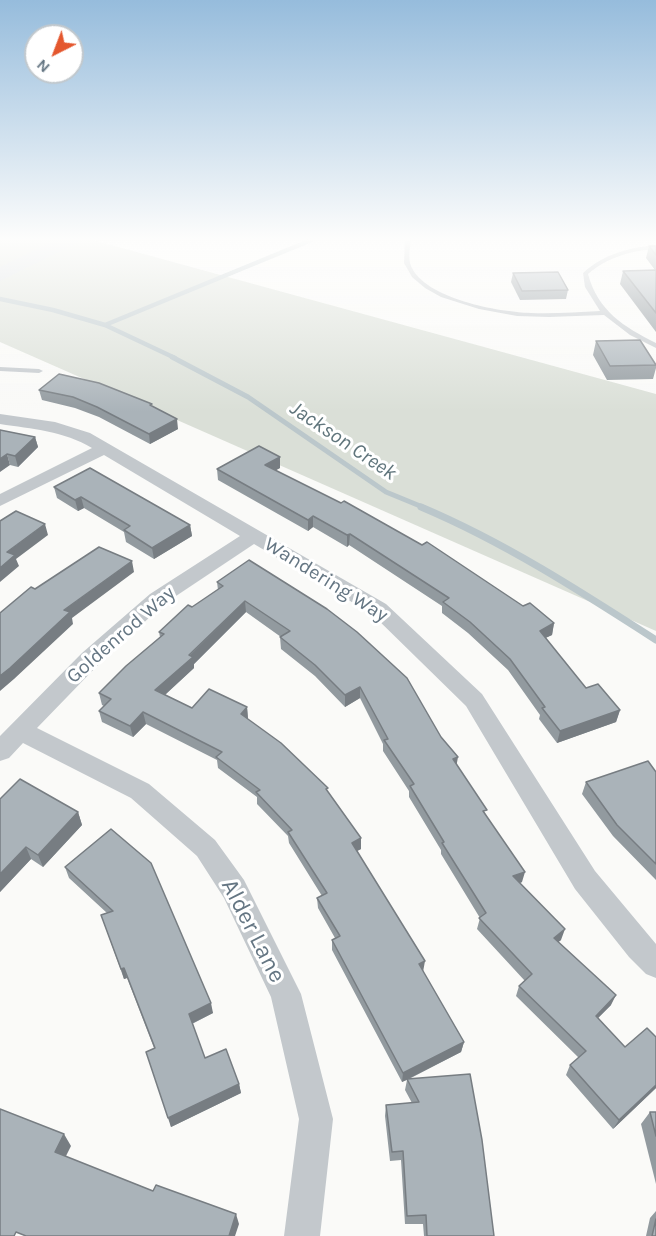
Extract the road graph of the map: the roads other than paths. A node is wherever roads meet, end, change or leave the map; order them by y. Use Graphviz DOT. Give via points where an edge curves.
graph roads {
  1 [pos="447,297"];
  2 [pos="593,297"];
  3 [pos="604,313"];
  4 [pos="656,346"];
  5 [pos="0,369"];
  6 [pos="39,371"];
  7 [pos="0,419"];
  8 [pos="105,448"];
  9 [pos="0,501"];
  10 [pos="254,535"];
  11 [pos="20,730"];
  12 [pos="0,751"];
  13 [pos="656,964"];
  14 [pos="302,1236"];
  1 -- 3 [label="lane" via="528,315"];
  2 -- 3 [label="lane"];
  3 -- 4 [label="lane" via="633,335"];
  5 -- 6 [label="lane"];
  7 -- 8 [label="street, Wandering Way" via="55,427"];
  8 -- 9 [label="street"];
  8 -- 10 [label="street, Wandering Way"];
  10 -- 11 [label="street, Goldenrod Way" via="157,599"];
  10 -- 13 [label="street, Wandering Way" via="379,609 474,700 585,880"];
  11 -- 12 [label="street, Goldenrod Way"];
  11 -- 14 [label="street, Alder Lane" via="140,791 206,848 234,889 286,994 316,1119"];
}
